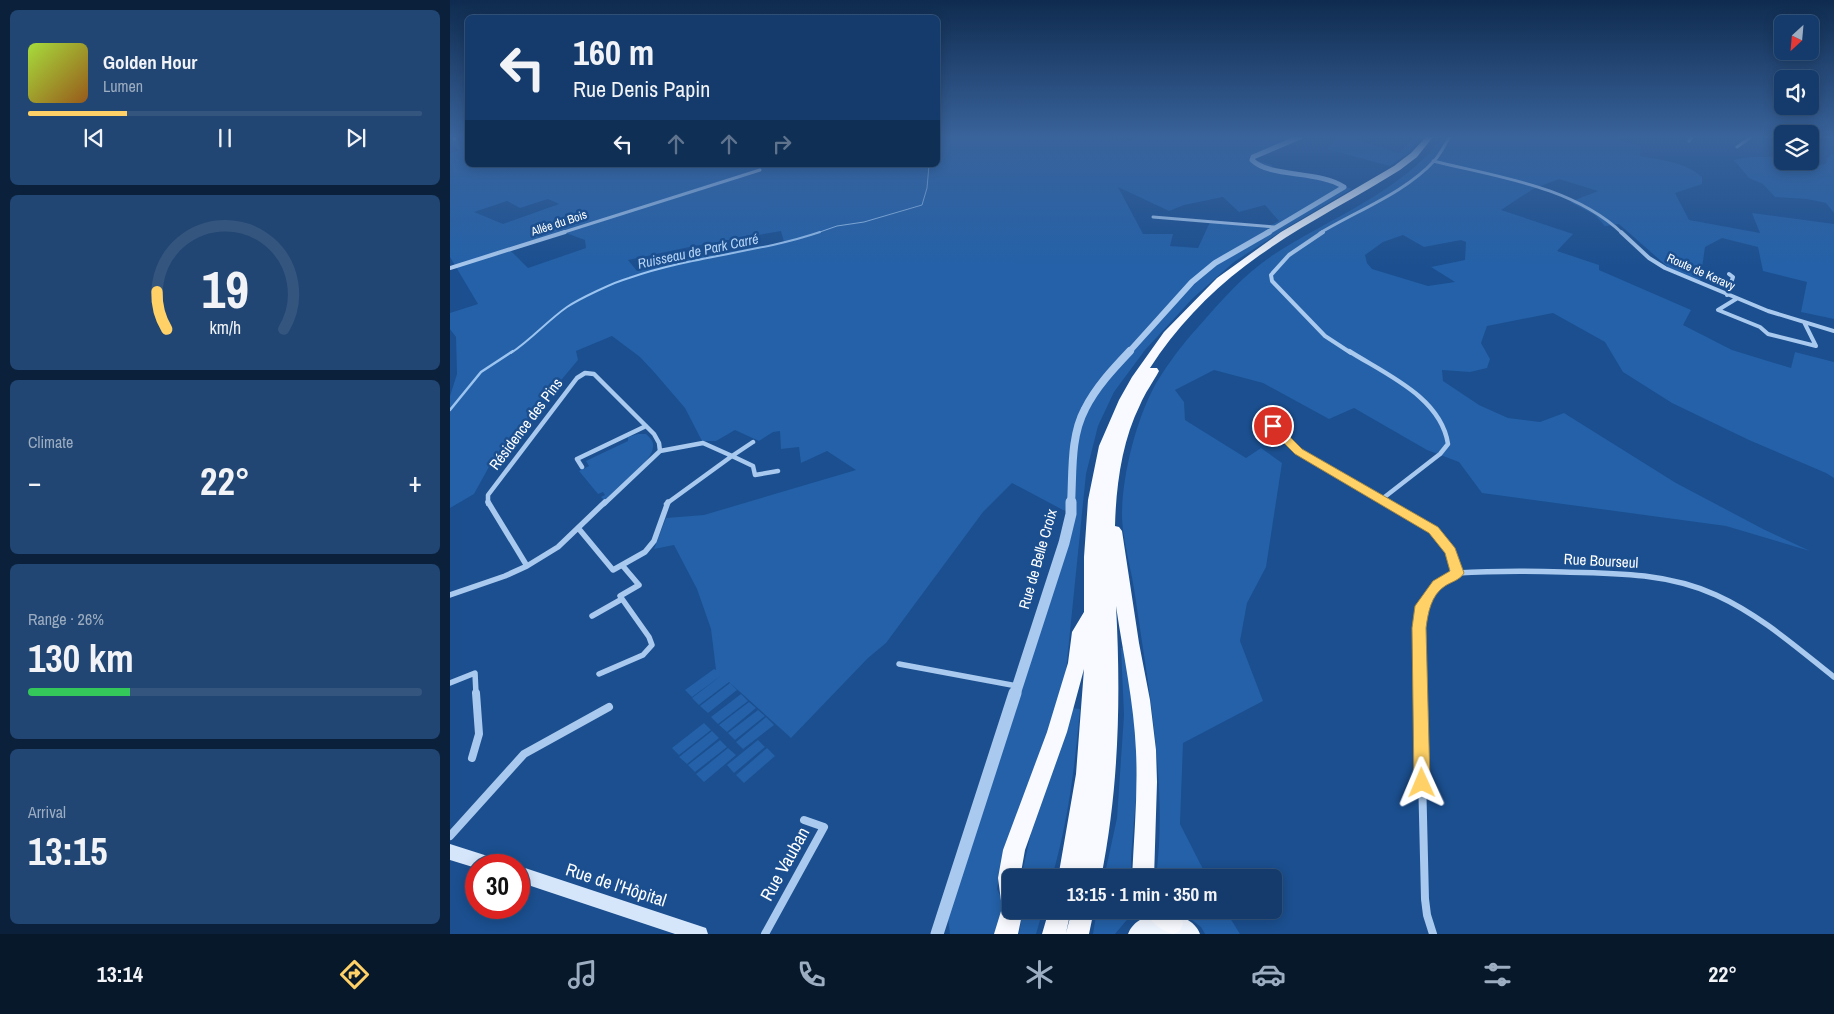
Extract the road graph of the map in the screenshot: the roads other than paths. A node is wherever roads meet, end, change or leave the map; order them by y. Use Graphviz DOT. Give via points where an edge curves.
graph roads {
  1 [pos="727,181"];
  2 [pos="1332,181"];
  3 [pos="1376,181"];
  4 [pos="1387,181"];
  5 [pos="1408,181"];
  6 [pos="1511,181"];
  7 [pos="1344,187"];
  8 [pos="1153,217"];
  9 [pos="1274,228"];
  10 [pos="450,268"];
  11 [pos="1729,274"];
  12 [pos="1727,295"];
  13 [pos="1736,299"];
  14 [pos="1804,322"];
  15 [pos="1834,331"];
  16 [pos="646,426"];
  17 [pos="1273,426"];
  18 [pos="753,442"];
  19 [pos="660,451"];
  20 [pos="732,456"];
  21 [pos="582,467"];
  22 [pos="778,471"];
  23 [pos="1382,499"];
  24 [pos="1108,503"];
  25 [pos="579,529"];
  26 [pos="622,565"];
  27 [pos="527,566"];
  28 [pos="1457,573"];
  29 [pos="450,595"];
  30 [pos="622,599"];
  31 [pos="1093,613"];
  32 [pos="592,616"];
  33 [pos="899,664"];
  34 [pos="599,674"];
  35 [pos="1834,677"];
  36 [pos="450,683"];
  37 [pos="1017,686"];
  38 [pos="609,707"];
  39 [pos="472,758"];
  40 [pos="804,820"];
  41 [pos="450,836"];
  42 [pos="450,852"];
  43 [pos="465,857"];
  44 [pos="1011,869"];
  45 [pos="1071,869"];
  46 [pos="1092,869"];
  47 [pos="1143,869"];
  48 [pos="530,878"];
  49 [pos="946,902"];
  50 [pos="1010,919"];
  51 [pos="1058,919"];
  52 [pos="1081,919"];
  53 [pos="1173,922"];
  54 [pos="700,934"];
  55 [pos="764,934"];
  56 [pos="936,934"];
  57 [pos="943,934"];
  58 [pos="1006,934"];
  59 [pos="1054,934"];
  60 [pos="1077,934"];
  61 [pos="1138,934"];
  62 [pos="1433,934"];
  1 -- 10 [label="street, Allée du Bois"];
  2 -- 7 [label="street"];
  3 -- 31 [label="highway" via="1236,268 1191,309 1140,373 1113,423 1099,472"];
  4 -- 24 [label="highway" via="1260,258 1222,288 1201,310 1149,377 1130,410 1116,449"];
  5 -- 23 [label="street" via="1314,236 1275,270 1271,278 1325,336 1406,386 1425,401 1446,430 1448,444 1440,454"];
  6 -- 12 [label="street, Route de Keravy" via="1583,204 1608,219 1649,258"];
  7 -- 9 [label="street, Rue de Belle Croix"];
  8 -- 9 [label="street"];
  9 -- 37 [label="street, Rue de Belle Croix" via="1215,263 1192,282 1103,381 1084,410 1074,444 1071,514 1064,543"];
  11 -- 12 [label="street" via="1733,277"];
  12 -- 13 [label="street, Route de Keravy"];
  13 -- 14 [label="street, Route de Keravy"];
  13 -- 14 [label="street" via="1718,310 1783,339 1816,346"];
  14 -- 15 [label="street, Route de Keravy"];
  16 -- 19 [label="street, Résidence des Pins" via="659,443"];
  16 -- 21 [label="street" via="577,459"];
  16 -- 27 [label="street, Résidence des Pins" via="594,374 585,373 577,378 488,495 488,504"];
  17 -- 23 [label="street" via="1298,452"];
  18 -- 20 [label="street"];
  19 -- 20 [label="street" via="703,443"];
  19 -- 25 [label="street"];
  20 -- 22 [label="street" via="753,466 755,475"];
  20 -- 26 [label="street" via="666,504 654,541 645,552"];
  23 -- 28 [label="street" via="1434,530 1451,551"];
  24 -- 46 [label="highway" via="1109,740 1103,811"];
  24 -- 47 [label="highway" via="1141,700 1146,750"];
  25 -- 26 [label="street" via="613,570"];
  25 -- 27 [label="street"];
  26 -- 30 [label="street" via="639,585 620,596"];
  27 -- 29 [label="street"];
  28 -- 35 [label="street, Rue Bourseul" via="1630,573 1688,584 1735,605 1768,625"];
  28 -- 62 [label="street" via="1438,584 1422,606 1419,628 1424,899"];
  30 -- 32 [label="street"];
  30 -- 34 [label="street" via="652,645 643,655"];
  31 -- 44 [label="highway" via="1081,632 1078,663 1014,850"];
  31 -- 45 [label="highway" via="1088,767"];
  33 -- 37 [label="street"];
  36 -- 39 [label="street" via="475,673 479,734"];
  37 -- 49 [label="street, Rue de Belle Croix"];
  38 -- 41 [label="street" via="524,754"];
  40 -- 55 [label="street, Rue Vauban" via="824,827"];
  42 -- 43 [label="main road"];
  48 -- 54 [label="main road, Rue de l'Hôpital"];
  49 -- 56 [label="street, Rue de Belle Croix"];
  49 -- 57 [label="street, Rue de Belle Croix"];
  50 -- 58 [label="highway"];
  51 -- 59 [label="highway"];
  52 -- 60 [label="highway"];
  53 -- 61 [label="main road" via="1154,924"];
}
